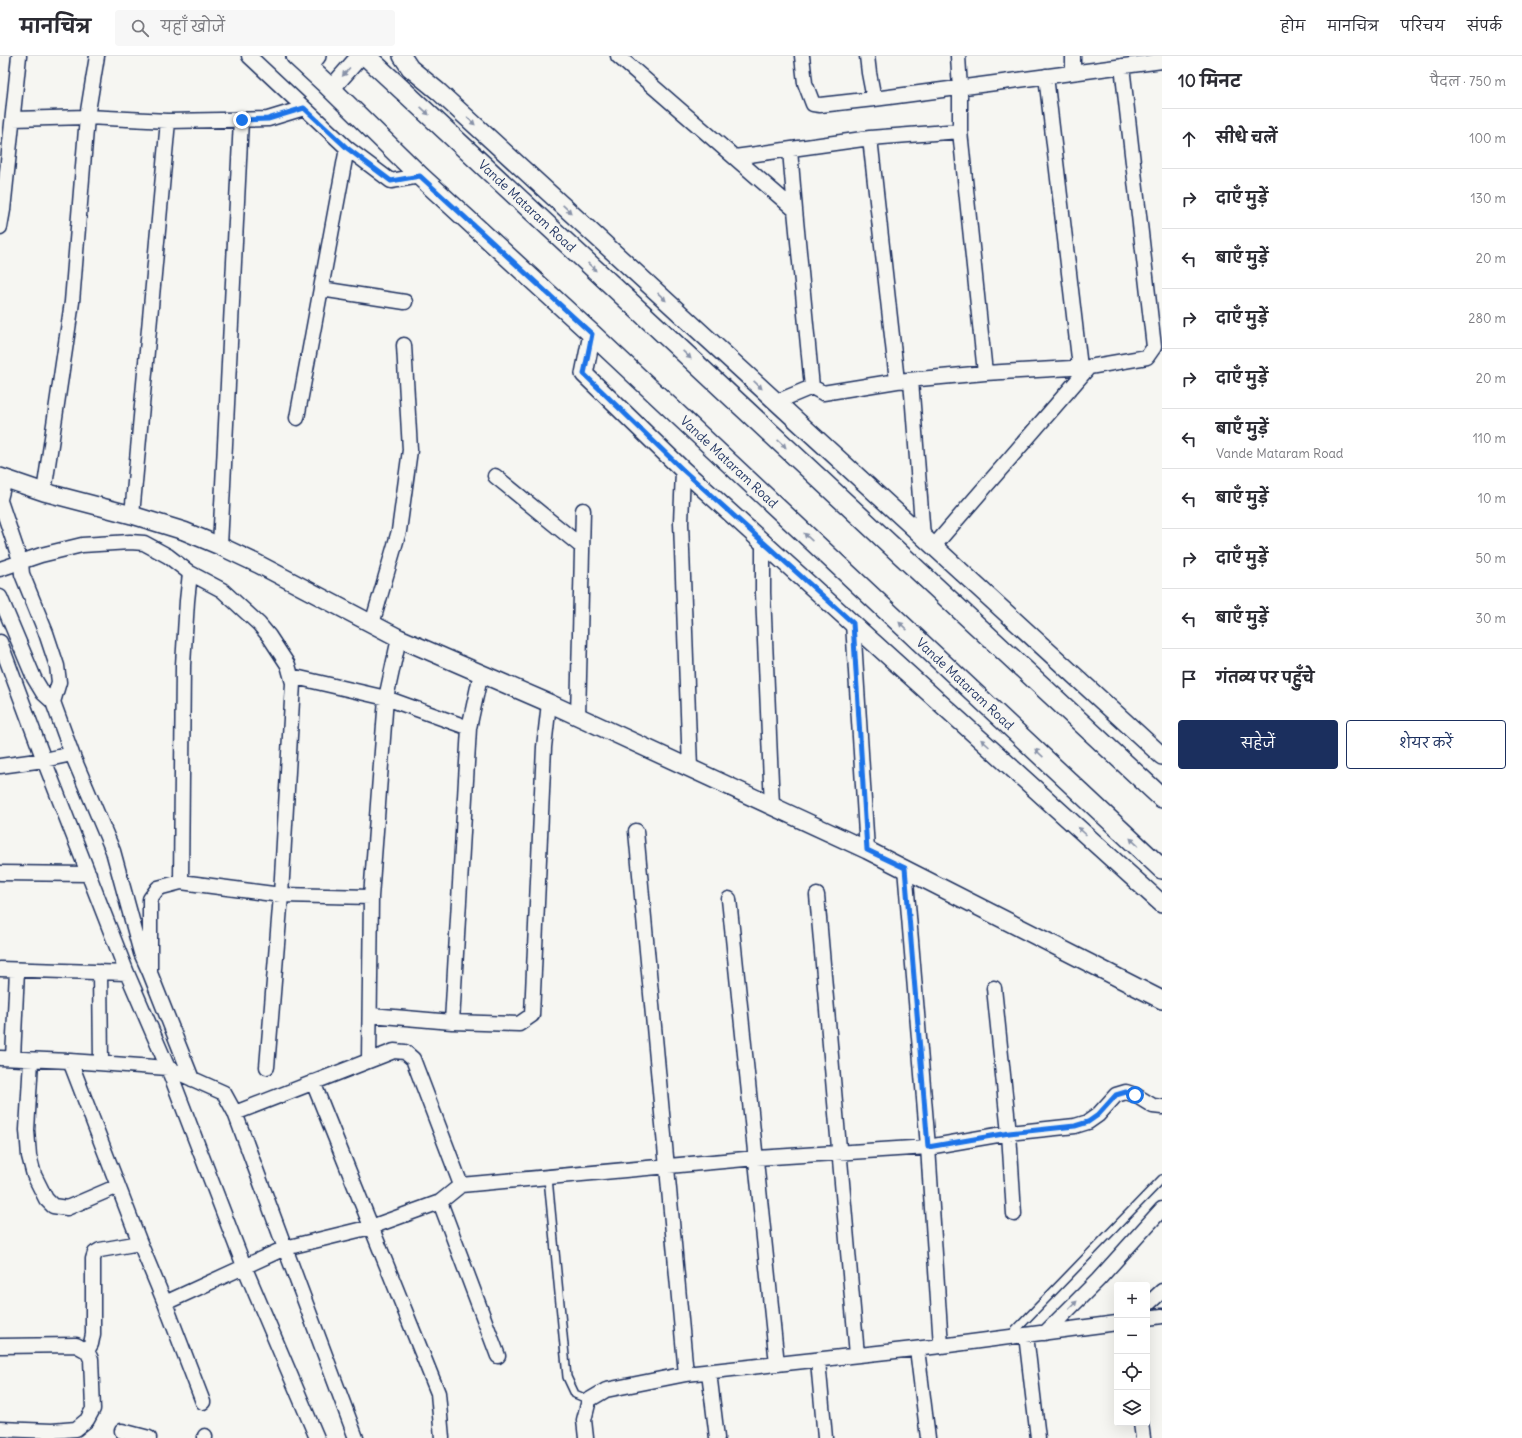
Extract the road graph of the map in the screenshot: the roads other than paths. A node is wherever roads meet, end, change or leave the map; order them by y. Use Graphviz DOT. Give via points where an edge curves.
graph roads {
  1 [pos="19,56"];
  2 [pos="97,56"];
  3 [pos="249,56"];
  4 [pos="360,56"];
  5 [pos="366,56"];
  6 [pos="402,56"];
  7 [pos="618,56"];
  8 [pos="802,56"];
  9 [pos="867,56"];
  10 [pos="958,56"];
  11 [pos="1073,56"];
  12 [pos="307,60"];
  13 [pos="1162,61"];
  14 [pos="1122,66"];
  15 [pos="1073,72"];
  16 [pos="1046,76"];
  17 [pos="424,80"];
  18 [pos="331,89"];
  19 [pos="960,89"];
  20 [pos="408,96"];
  21 [pos="874,99"];
  22 [pos="304,108"];
  23 [pos="87,117"];
  24 [pos="13,119"];
  25 [pos="242,120"];
  26 [pos="168,121"];
  27 [pos="960,131"];
  28 [pos="870,138"];
  29 [pos="347,148"];
  30 [pos="790,150"];
  31 [pos="735,157"];
  32 [pos="420,176"];
  33 [pos="795,210"];
  34 [pos="0,226"];
  35 [pos="321,289"];
  36 [pos="405,302"];
  37 [pos="592,334"];
  38 [pos="404,345"];
  39 [pos="1084,367"];
  40 [pos="985,373"];
  41 [pos="904,380"];
  42 [pos="812,387"];
  43 [pos="776,402"];
  44 [pos="297,418"];
  45 [pos="683,470"];
  46 [pos="495,476"];
  47 [pos="2,478"];
  48 [pos="44,492"];
  49 [pos="0,500"];
  50 [pos="583,510"];
  51 [pos="132,515"];
  52 [pos="763,541"];
  53 [pos="928,542"];
  54 [pos="220,546"];
  55 [pos="582,547"];
  56 [pos="21,563"];
  57 [pos="0,569"];
  58 [pos="190,573"];
  59 [pos="0,596"];
  60 [pos="853,623"];
  61 [pos="372,624"];
  62 [pos="399,638"];
  63 [pos="0,642"];
  64 [pos="481,673"];
  65 [pos="291,676"];
  66 [pos="386,698"];
  67 [pos="53,702"];
  68 [pos="549,703"];
  69 [pos="578,716"];
  70 [pos="469,728"];
  71 [pos="72,754"];
  72 [pos="1162,756"];
  73 [pos="44,760"];
  74 [pos="0,766"];
  75 [pos="690,768"];
  76 [pos="1162,798"];
  77 [pos="772,806"];
  78 [pos="636,831"];
  79 [pos="867,850"];
  80 [pos="905,868"];
  81 [pos="1162,869"];
  82 [pos="0,872"];
  83 [pos="89,874"];
  84 [pos="181,882"];
  85 [pos="281,895"];
  86 [pos="817,895"];
  87 [pos="371,896"];
  88 [pos="729,899"];
  89 [pos="1162,904"];
  90 [pos="0,970"];
  91 [pos="17,970"];
  92 [pos="100,972"];
  93 [pos="127,973"];
  94 [pos="150,973"];
  95 [pos="994,988"];
  96 [pos="1162,1000"];
  97 [pos="371,1014"];
  98 [pos="452,1022"];
  99 [pos="6,1058"];
  100 [pos="31,1060"];
  101 [pos="369,1060"];
  102 [pos="70,1061"];
  103 [pos="100,1062"];
  104 [pos="267,1067"];
  105 [pos="168,1068"];
  106 [pos="192,1079"];
  107 [pos="313,1082"];
  108 [pos="1162,1108"];
  109 [pos="235,1113"];
  110 [pos="1009,1133"];
  111 [pos="928,1147"];
  112 [pos="840,1152"];
  113 [pos="756,1158"];
  114 [pos="667,1168"];
  115 [pos="548,1178"];
  116 [pos="1162,1179"];
  117 [pos="461,1185"];
  118 [pos="118,1186"];
  119 [pos="440,1202"];
  120 [pos="1162,1210"];
  121 [pos="1014,1214"];
  122 [pos="371,1227"];
  123 [pos="140,1243"];
  124 [pos="285,1248"];
  125 [pos="244,1266"];
  126 [pos="1161,1292"];
  127 [pos="1150,1301"];
  128 [pos="165,1303"];
  129 [pos="1162,1316"];
  130 [pos="1150,1318"];
  131 [pos="1114,1322"];
  132 [pos="1045,1333"];
  133 [pos="1026,1335"];
  134 [pos="1008,1338"];
  135 [pos="0,1346"];
  136 [pos="941,1346"];
  137 [pos="916,1349"];
  138 [pos="87,1351"];
  139 [pos="857,1355"];
  140 [pos="498,1356"];
  141 [pos="818,1361"];
  142 [pos="777,1364"];
  143 [pos="709,1372"];
  144 [pos="686,1374"];
  145 [pos="588,1400"];
  146 [pos="203,1402"];
  147 [pos="1141,1426"];
  148 [pos="0,1429"];
  149 [pos="122,1431"];
  150 [pos="52,1434"];
  151 [pos="149,1438"];
  152 [pos="317,1438"];
  153 [pos="356,1438"];
  154 [pos="442,1438"];
  155 [pos="586,1438"];
  156 [pos="717,1438"];
  157 [pos="825,1438"];
  158 [pos="928,1438"];
  159 [pos="1038,1438"];
  160 [pos="1143,1438"];
  1 -- 24 [label="street"];
  2 -- 23 [label="street"];
  3 -- 22 [label="street"];
  4 -- 18 [label="street, one-way"];
  5 -- 20 [label="main road, Vande Mataram Road"];
  6 -- 17 [label="street" via="410,68"];
  7 -- 31 [label="street"];
  8 -- 21 [label="street" via="805,83 813,104"];
  9 -- 21 [label="street"];
  10 -- 19 [label="street"];
  11 -- 15 [label="street"];
  12 -- 18 [label="main road, Vande Mataram Road"];
  13 -- 14 [label="street"];
  14 -- 15 [label="street"];
  14 -- 39 [label="street" via="1154,346 1147,357"];
  15 -- 16 [label="street"];
  16 -- 19 [label="street"];
  16 -- 39 [label="street"];
  17 -- 20 [label="street"];
  17 -- 43 [label="street, one-way"];
  18 -- 32 [label="main road, Vande Mataram Road"];
  19 -- 21 [label="street"];
  19 -- 27 [label="street"];
  20 -- 76 [label="main road, Vande Mataram Road, one-way"];
  22 -- 25 [label="street" via="268,119"];
  22 -- 29 [label="street"];
  23 -- 24 [label="street"];
  23 -- 26 [label="street"];
  23 -- 48 [label="street" via="72,302"];
  24 -- 34 [label="street"];
  25 -- 26 [label="street"];
  25 -- 54 [label="street"];
  26 -- 51 [label="street"];
  27 -- 28 [label="street"];
  27 -- 40 [label="street"];
  28 -- 30 [label="street"];
  28 -- 41 [label="street"];
  29 -- 32 [label="street" via="391,181"];
  29 -- 35 [label="street"];
  30 -- 31 [label="street"];
  30 -- 33 [label="street"];
  31 -- 33 [label="street"];
  32 -- 37 [label="main road, Vande Mataram Road"];
  33 -- 42 [label="street"];
  35 -- 36 [label="street"];
  35 -- 44 [label="street"];
  37 -- 45 [label="street" via="584,374"];
  81 -- 37 [label="main road, Vande Mataram Road, one-way"];
  38 -- 61 [label="street" via="410,450 399,532"];
  39 -- 40 [label="street"];
  39 -- 53 [label="street"];
  40 -- 41 [label="street"];
  41 -- 42 [label="street" via="823,393"];
  41 -- 53 [label="street"];
  42 -- 43 [label="street"];
  43 -- 53 [label="street"];
  45 -- 52 [label="street"];
  45 -- 75 [label="street" via="681,523"];
  46 -- 55 [label="street"];
  47 -- 48 [label="street"];
  47 -- 49 [label="street"];
  48 -- 51 [label="street"];
  49 -- 56 [label="street"];
  50 -- 55 [label="street"];
  51 -- 54 [label="street" via="184,531"];
  52 -- 60 [label="street"];
  52 -- 77 [label="street"];
  53 -- 72 [label="street"];
  54 -- 61 [label="street"];
  55 -- 69 [label="street"];
  56 -- 57 [label="street"];
  56 -- 58 [label="street" via="41,555 82,545 130,542 144,543 168,556"];
  56 -- 67 [label="street" via="22,574 57,666 59,682"];
  58 -- 65 [label="street" via="222,590 259,624 278,648"];
  58 -- 84 [label="street" via="183,665"];
  59 -- 67 [label="street" via="34,678 43,693"];
  60 -- 79 [label="street"];
  89 -- 60 [label="street, one-way"];
  61 -- 62 [label="street"];
  62 -- 64 [label="street"];
  62 -- 66 [label="street"];
  63 -- 73 [label="street"];
  64 -- 68 [label="street"];
  64 -- 70 [label="street"];
  65 -- 66 [label="street"];
  65 -- 85 [label="street" via="293,683"];
  66 -- 70 [label="street"];
  66 -- 87 [label="street"];
  67 -- 71 [label="street"];
  68 -- 69 [label="street"];
  68 -- 98 [label="street" via="544,748 532,1015 519,1024"];
  69 -- 75 [label="street"];
  70 -- 98 [label="street"];
  71 -- 73 [label="street"];
  71 -- 94 [label="street" via="113,851 140,953"];
  73 -- 74 [label="street"];
  73 -- 83 [label="street"];
  75 -- 77 [label="street"];
  77 -- 79 [label="street"];
  78 -- 114 [label="street"];
  79 -- 80 [label="street"];
  80 -- 96 [label="street"];
  80 -- 111 [label="street"];
  82 -- 83 [label="street"];
  83 -- 93 [label="street"];
  84 -- 85 [label="street"];
  84 -- 94 [label="street" via="158,888 150,899"];
  85 -- 87 [label="street"];
  85 -- 104 [label="street"];
  86 -- 112 [label="street"];
  87 -- 97 [label="street"];
  88 -- 113 [label="street"];
  90 -- 91 [label="street"];
  91 -- 92 [label="street"];
  91 -- 99 [label="street"];
  92 -- 93 [label="street"];
  92 -- 103 [label="street"];
  93 -- 105 [label="street"];
  94 -- 106 [label="street"];
  95 -- 110 [label="street"];
  97 -- 98 [label="street"];
  97 -- 101 [label="street"];
  99 -- 100 [label="street"];
  100 -- 102 [label="street"];
  100 -- 118 [label="street" via="27,1130 29,1156 34,1175 46,1199 53,1206 67,1208"];
  101 -- 107 [label="street"];
  101 -- 117 [label="street" via="394,1051 405,1052 413,1059"];
  102 -- 103 [label="street"];
  102 -- 118 [label="street"];
  103 -- 105 [label="street"];
  105 -- 106 [label="street"];
  105 -- 125 [label="street"];
  106 -- 109 [label="street" via="224,1093"];
  107 -- 109 [label="street"];
  107 -- 122 [label="street"];
  108 -- 110 [label="street" via="1126,1092 1116,1095 1088,1122 1075,1126"];
  109 -- 124 [label="street"];
  110 -- 111 [label="street"];
  110 -- 121 [label="street"];
  111 -- 112 [label="street"];
  111 -- 136 [label="street"];
  112 -- 113 [label="street"];
  112 -- 139 [label="street"];
  113 -- 114 [label="street"];
  113 -- 142 [label="street"];
  114 -- 115 [label="street"];
  114 -- 144 [label="street"];
  115 -- 117 [label="street"];
  115 -- 145 [label="lane" via="567,1377 575,1394"];
  116 -- 134 [label="lane"];
  117 -- 119 [label="street"];
  118 -- 123 [label="street"];
  119 -- 122 [label="street"];
  119 -- 140 [label="street"];
  132 -- 120 [label="street, one-way"];
  122 -- 124 [label="street"];
  122 -- 154 [label="street" via="438,1393"];
  123 -- 128 [label="street"];
  123 -- 138 [label="street" via="95,1253 93,1334"];
  124 -- 125 [label="street"];
  124 -- 153 [label="street"];
  125 -- 128 [label="street"];
  125 -- 152 [label="street"];
  126 -- 127 [label="street"];
  128 -- 146 [label="street"];
  129 -- 130 [label="street"];
  131 -- 132 [label="street"];
  132 -- 133 [label="street"];
  133 -- 134 [label="street"];
  133 -- 159 [label="street"];
  134 -- 136 [label="street"];
  135 -- 138 [label="street" via="76,1345"];
  136 -- 137 [label="street"];
  137 -- 139 [label="street"];
  137 -- 158 [label="street"];
  138 -- 150 [label="street" via="91,1360 93,1409 87,1420 76,1429"];
  139 -- 141 [label="street"];
  141 -- 142 [label="street"];
  141 -- 157 [label="street"];
  142 -- 143 [label="street"];
  143 -- 144 [label="street"];
  143 -- 156 [label="street"];
  144 -- 145 [label="street" via="606,1390"];
  145 -- 155 [label="street" via="584,1420"];
  147 -- 160 [label="street"];
  148 -- 150 [label="street"];
  149 -- 151 [label="street"];
}
